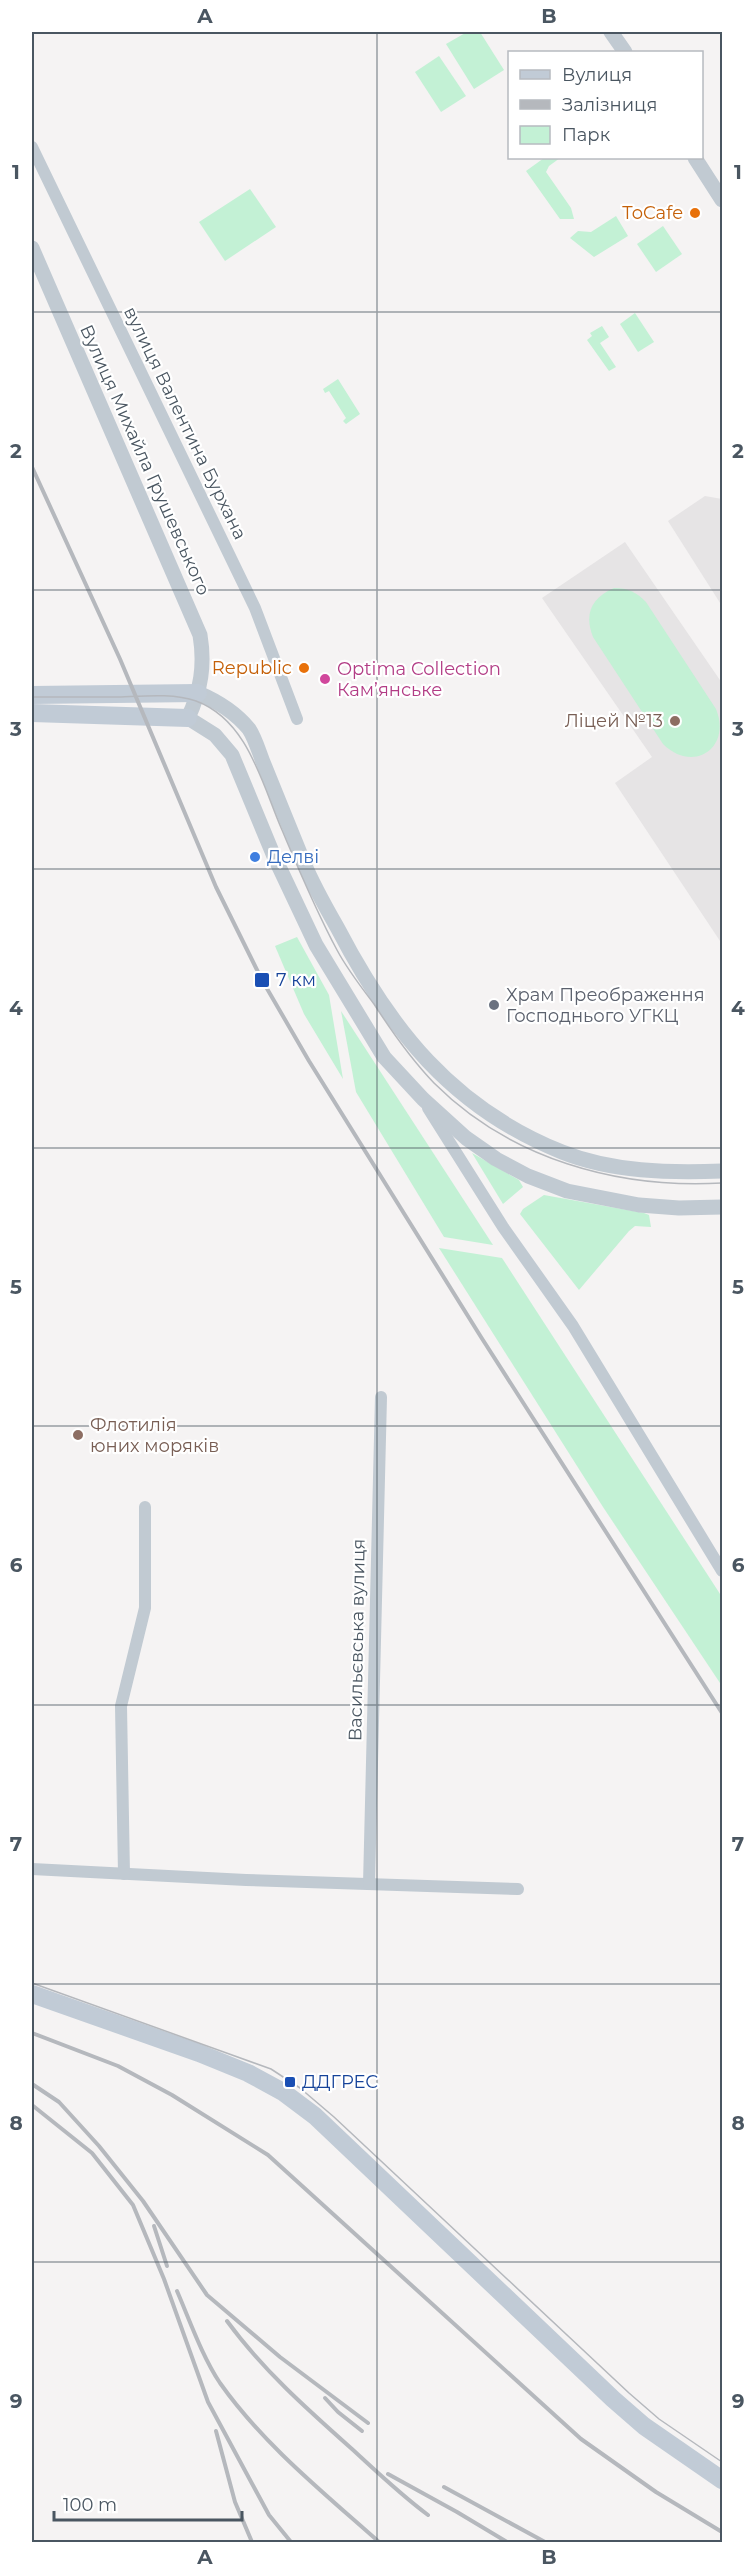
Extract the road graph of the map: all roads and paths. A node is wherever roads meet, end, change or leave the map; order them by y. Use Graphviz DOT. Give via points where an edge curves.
graph roads {
  1 [pos="611,32"];
  2 [pos="624,51"];
  3 [pos="32,147"];
  4 [pos="696,159"];
  5 [pos="723,200"];
  6 [pos="32,248"];
  7 [pos="198,693"];
  8 [pos="32,695"];
  9 [pos="32,713"];
  10 [pos="188,718"];
  11 [pos="297,719"];
  12 [pos="423,1099"];
  13 [pos="723,1171"];
  14 [pos="723,1207"];
  15 [pos="381,1397"];
  16 [pos="146,1507"];
  17 [pos="723,1571"];
  18 [pos="32,1869"];
  19 [pos="124,1874"];
  20 [pos="369,1884"];
  21 [pos="518,1889"];
  22 [pos="32,1994"];
  23 [pos="723,2480"];
  1 -- 2 [label="street"];
  3 -- 11 [label="street, вулиця Валентина Бурхана" via="255,608"];
  4 -- 5 [label="street"];
  6 -- 7 [label="street, Вулиця Михайла Грушевського" via="200,635 203,664"];
  7 -- 8 [label="main road"];
  7 -- 10 [label="street, Вулиця Михайла Грушевського"];
  7 -- 13 [label="street" via="221,703 249,730 307,871 356,964 397,1027 447,1082 492,1115 563,1152 609,1165 660,1172"];
  9 -- 10 [label="main road"];
  10 -- 12 [label="street" via="215,735 232,754 316,945 384,1057"];
  12 -- 14 [label="street" via="496,1159 567,1191 639,1205 679,1209"];
  12 -- 17 [label="street" via="515,1245 573,1326"];
  15 -- 20 [label="street, Васильєвська вулиця"];
  16 -- 19 [label="street" via="145,1608 121,1706"];
  18 -- 19 [label="street"];
  19 -- 20 [label="street"];
  20 -- 21 [label="street"];
  22 -- 23 [label="main road" via="199,2053 283,2092 315,2116 644,2426"];
}
